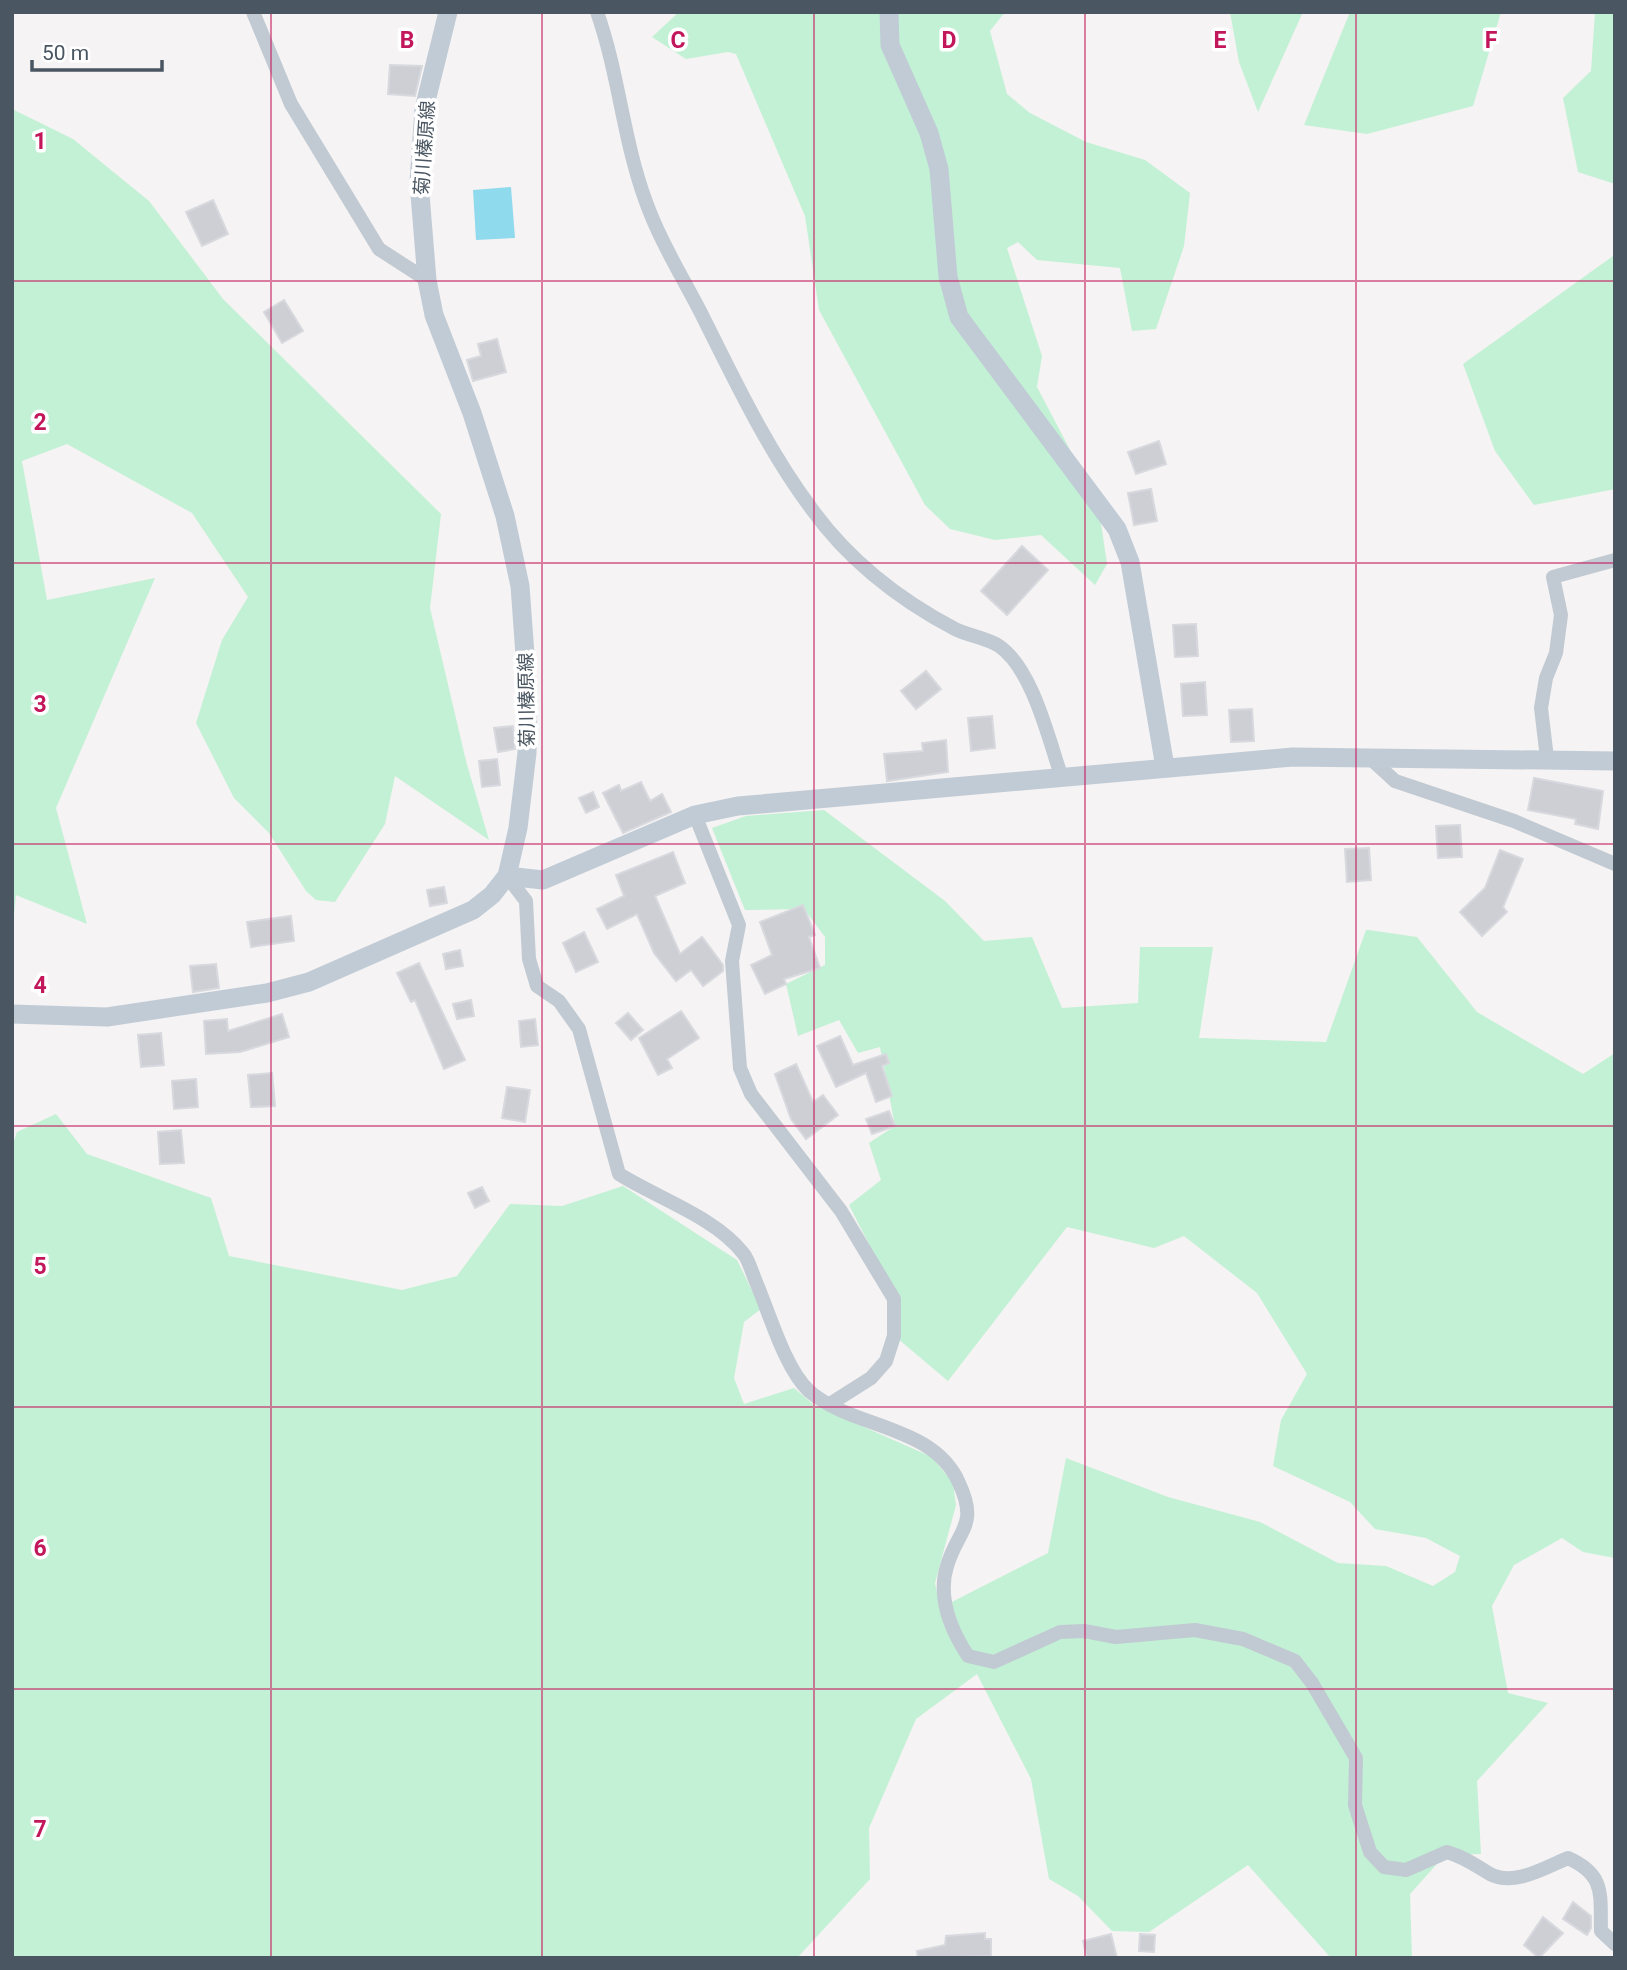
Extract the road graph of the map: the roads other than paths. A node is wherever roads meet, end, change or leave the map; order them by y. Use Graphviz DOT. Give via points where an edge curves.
graph roads {
  1 [pos="253,12"];
  2 [pos="448,12"];
  3 [pos="597,12"];
  4 [pos="888,12"];
  5 [pos="427,280"];
  6 [pos="1615,561"];
  7 [pos="1370,758"];
  8 [pos="1547,758"];
  9 [pos="1615,761"];
  10 [pos="1165,768"];
  11 [pos="1062,778"];
  12 [pos="695,815"];
  13 [pos="1615,864"];
  14 [pos="507,876"];
  15 [pos="12,1014"];
  16 [pos="830,1404"];
  17 [pos="1615,1944"];
  1 -- 5 [label="street" via="291,104 379,249"];
  2 -- 5 [label="street, 菊川榛原線" via="424,109 418,182"];
  3 -- 11 [label="street" via="645,201 777,457 845,551 900,598 958,631 1000,646 1024,674"];
  4 -- 10 [label="street" via="890,45 929,133 939,169 948,277 959,317 1117,529 1130,562"];
  5 -- 14 [label="street, 菊川榛原線" via="434,314 505,516 520,586 527,753"];
  6 -- 8 [label="street" via="1553,578 1561,615 1541,708"];
  7 -- 8 [label="street"];
  7 -- 10 [label="street" via="1293,757"];
  7 -- 13 [label="street" via="1395,781 1514,821"];
  8 -- 9 [label="street"];
  10 -- 11 [label="street"];
  11 -- 12 [label="street" via="738,806"];
  12 -- 14 [label="street" via="543,880"];
  12 -- 16 [label="street" via="739,925 732,961 740,1068 751,1094 841,1211 894,1299 894,1336 886,1361 871,1378"];
  14 -- 15 [label="street, 菊川榛原線" via="473,910 309,982 267,993 107,1017"];
  14 -- 16 [label="street" via="526,901 529,959 537,986 559,1001 579,1029 619,1174 706,1222 744,1253 801,1381"];
  16 -- 17 [label="street" via="931,1449 958,1479 969,1506 963,1535 947,1564 943,1583 951,1629 968,1656 994,1662 1060,1632 1116,1637 1195,1630 1243,1639 1295,1661 1356,1758 1355,1805 1370,1852 1384,1867 1406,1870 1447,1852 1469,1859 1493,1876 1523,1877 1568,1858 1587,1866 1600,1885 1601,1931"];
}
